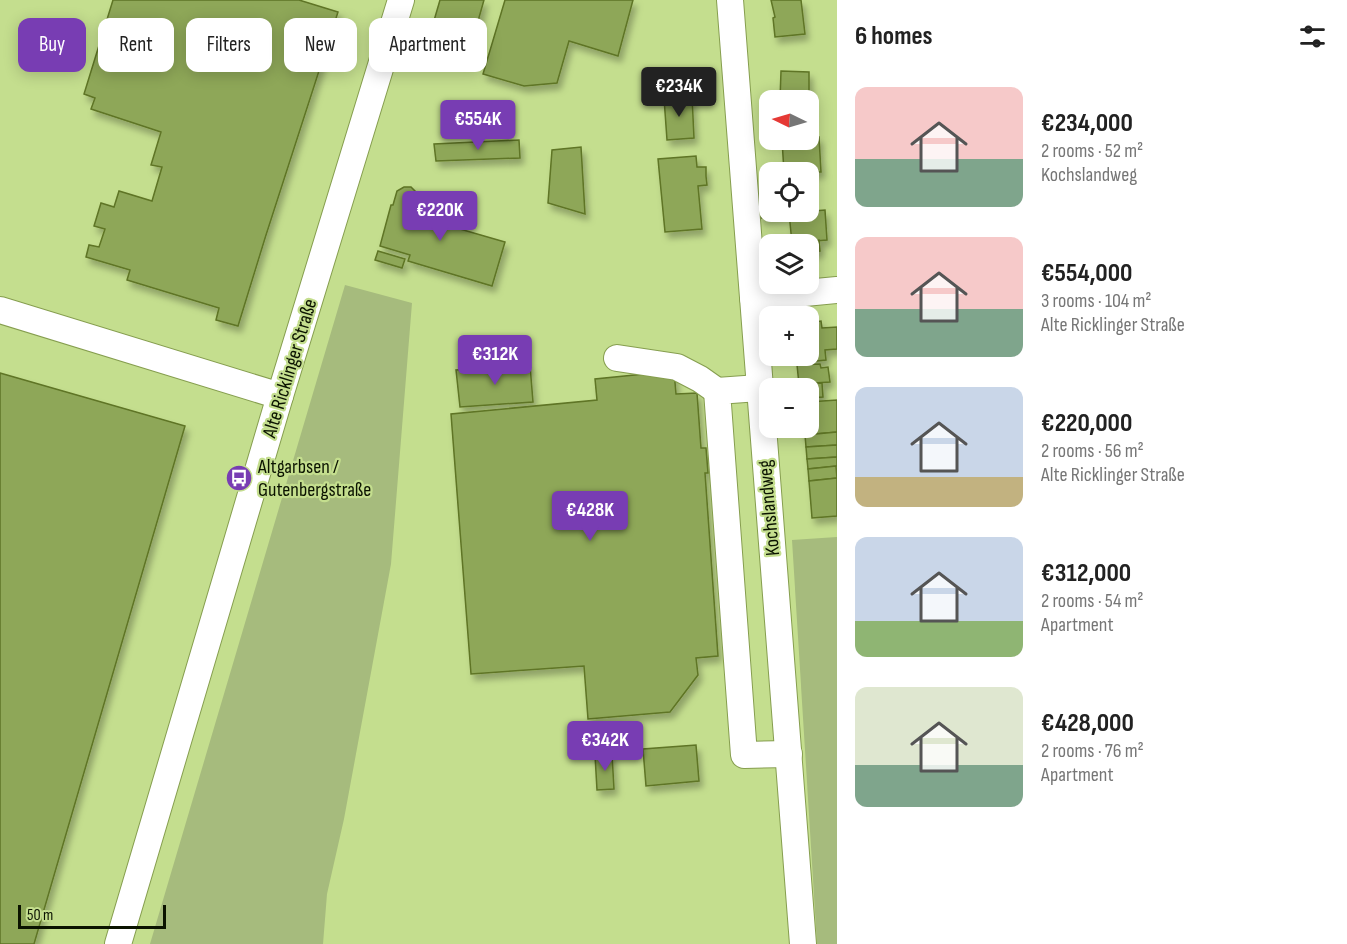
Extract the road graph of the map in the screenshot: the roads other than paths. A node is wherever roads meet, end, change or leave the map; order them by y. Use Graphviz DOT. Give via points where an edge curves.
graph roads {
  1 [pos="401,0"];
  2 [pos="730,0"];
  3 [pos="837,290"];
  4 [pos="753,298"];
  5 [pos="0,310"];
  6 [pos="617,358"];
  7 [pos="759,388"];
  8 [pos="717,391"];
  9 [pos="280,396"];
  10 [pos="763,438"];
  11 [pos="789,754"];
  12 [pos="118,944"];
  13 [pos="803,944"];
  1 -- 9 [label="street, Alte Ricklinger Straße"];
  2 -- 4 [label="street, Kochslandweg"];
  3 -- 4 [label="street"];
  4 -- 7 [label="street, Kochslandweg"];
  5 -- 9 [label="street"];
  6 -- 8 [label="street" via="677,368"];
  7 -- 8 [label="street"];
  8 -- 11 [label="street" via="744,755"];
  9 -- 12 [label="street, Alte Ricklinger Straße"];
  10 -- 11 [label="street, Kochslandweg"];
  11 -- 13 [label="street, Kochslandweg"];
}
